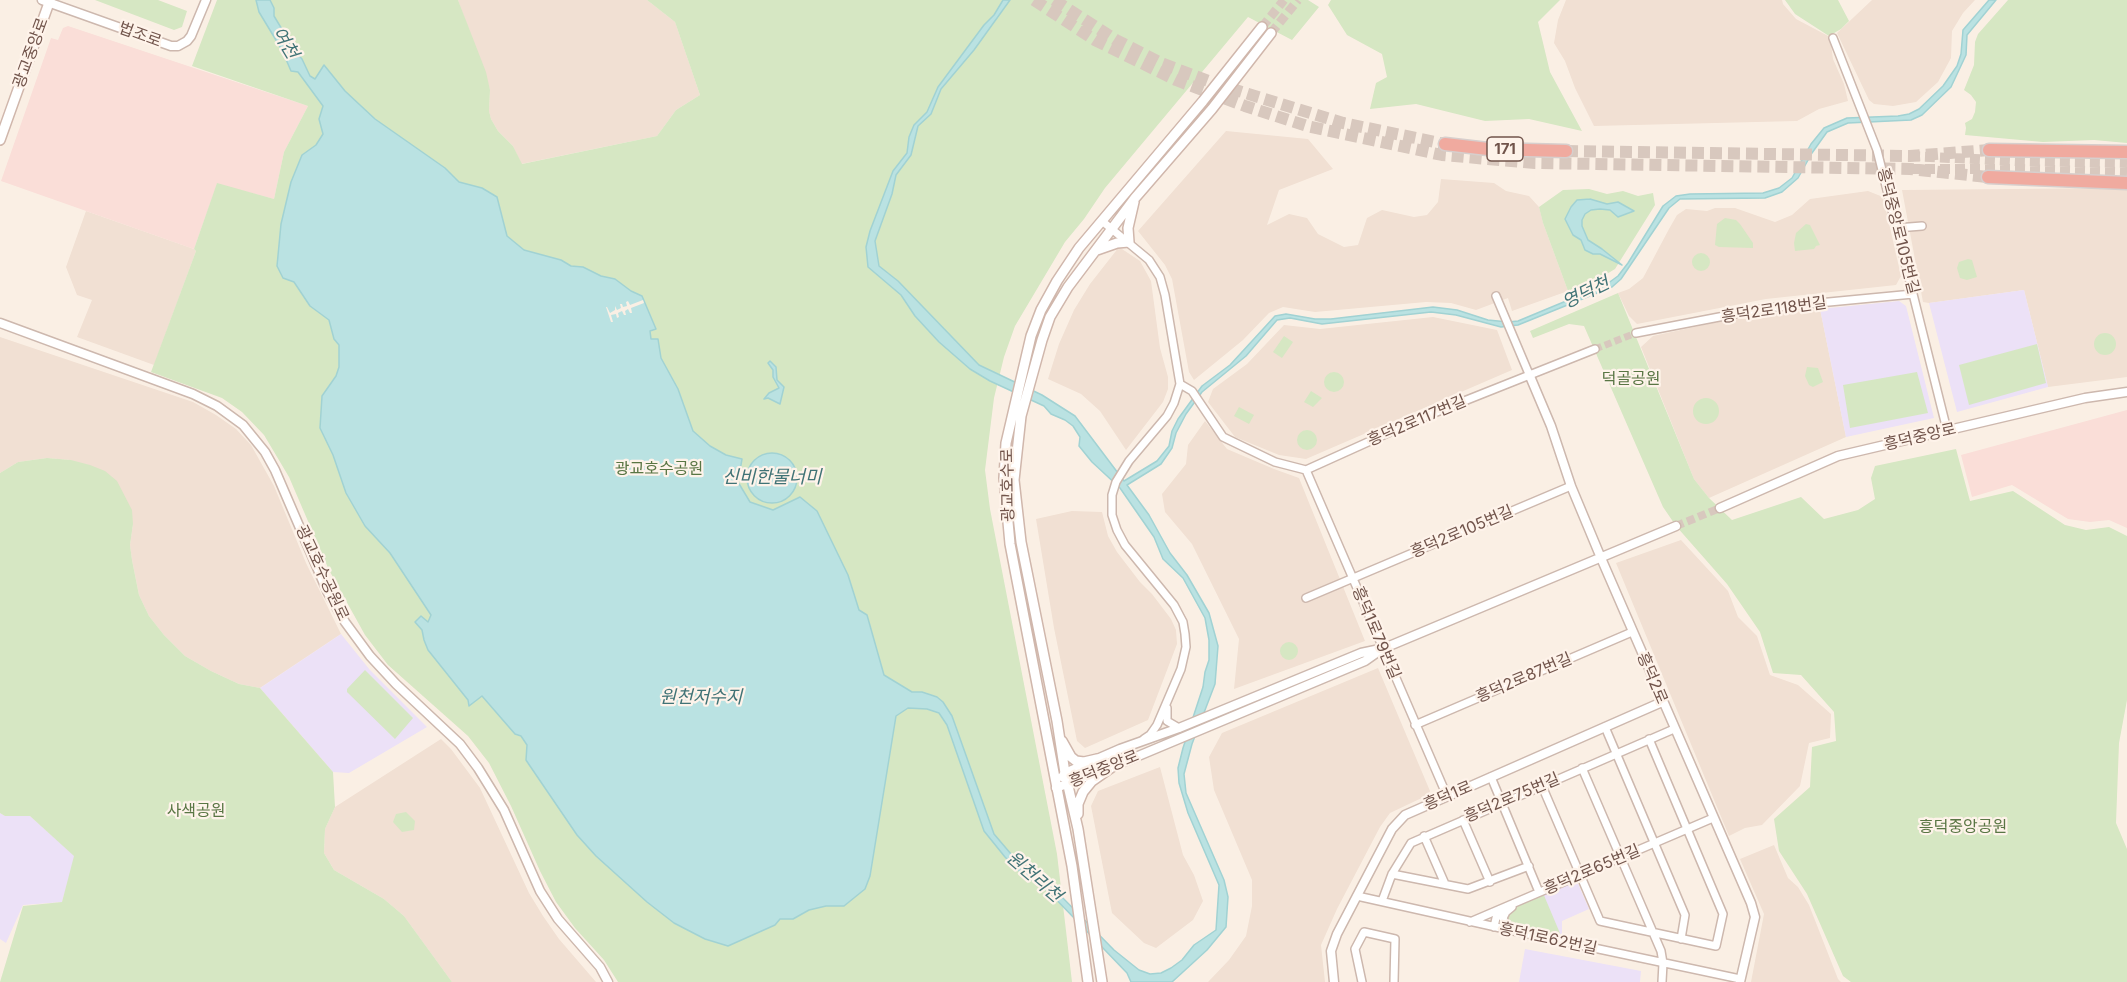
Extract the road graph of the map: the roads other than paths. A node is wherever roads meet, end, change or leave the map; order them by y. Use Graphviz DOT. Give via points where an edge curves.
graph roads {
  1 [pos="206,0"];
  2 [pos="47,1"];
  3 [pos="1262,27"];
  4 [pos="1271,33"];
  5 [pos="1833,38"];
  6 [pos="0,140"];
  7 [pos="1445,144"];
  8 [pos="1989,150"];
  9 [pos="1566,151"];
  10 [pos="2127,152"];
  11 [pos="1988,177"];
  12 [pos="2127,183"];
  13 [pos="1135,198"];
  14 [pos="1102,220"];
  15 [pos="1922,226"];
  16 [pos="1897,228"];
  17 [pos="1112,229"];
  18 [pos="1128,242"];
  19 [pos="1093,253"];
  20 [pos="1913,294"];
  21 [pos="1496,296"];
  22 [pos="0,323"];
  23 [pos="1636,333"];
  24 [pos="1595,349"];
  25 [pos="1026,372"];
  26 [pos="1529,374"];
  27 [pos="1180,384"];
  28 [pos="2127,392"];
  29 [pos="1017,413"];
  30 [pos="1947,430"];
  31 [pos="1306,470"];
  32 [pos="1572,486"];
  33 [pos="1720,508"];
  34 [pos="1676,526"];
  35 [pos="1601,558"];
  36 [pos="1352,579"];
  37 [pos="1306,598"];
  38 [pos="1632,632"];
  39 [pos="1382,649"];
  40 [pos="1172,691"];
  41 [pos="1662,702"];
  42 [pos="1415,725"];
  43 [pos="1179,728"];
  44 [pos="1605,728"];
  45 [pos="1674,729"];
  46 [pos="1058,734"];
  47 [pos="1649,739"];
  48 [pos="1142,740"];
  49 [pos="1616,754"];
  50 [pos="1097,759"];
  51 [pos="1112,767"];
  52 [pos="1582,768"];
  53 [pos="1065,773"];
  54 [pos="1491,777"];
  55 [pos="1068,784"];
  56 [pos="1542,786"];
  57 [pos="1056,788"];
  58 [pos="1447,796"];
  59 [pos="1502,803"];
  60 [pos="1713,818"];
  61 [pos="1463,820"];
  62 [pos="1078,829"];
  63 [pos="1687,829"];
  64 [pos="1424,836"];
  65 [pos="1654,843"];
  66 [pos="1620,857"];
  67 [pos="1528,866"];
  68 [pos="1392,874"];
  69 [pos="1580,875"];
  70 [pos="1490,882"];
  71 [pos="1445,884"];
  72 [pos="1539,892"];
  73 [pos="1357,896"];
  74 [pos="1518,901"];
  75 [pos="1382,902"];
  76 [pos="1470,922"];
  77 [pos="1494,927"];
  78 [pos="1653,931"];
  79 [pos="1514,932"];
  80 [pos="1681,939"];
  81 [pos="1663,963"];
  82 [pos="1102,977"];
  83 [pos="1740,980"];
  84 [pos="608,982"];
  85 [pos="1088,982"];
  86 [pos="1334,982"];
  87 [pos="1362,982"];
  88 [pos="1394,982"];
  89 [pos="1662,982"];
  1 -- 2 [label="street, 법조로" via="191,36 178,46"];
  2 -- 6 [label="main road, 광교중앙로"];
  3 -- 14 [label="main road, 광교호수로"];
  4 -- 13 [label="main road, 광교호수로"];
  5 -- 16 [label="street, 흥덕중앙로105번길" via="1872,135"];
  7 -- 9 [label="highway, 171"];
  8 -- 10 [label="highway"];
  11 -- 12 [label="highway"];
  13 -- 17 [label="main road, 광교호수로"];
  13 -- 18 [label="main road"];
  14 -- 17 [label="street"];
  14 -- 25 [label="main road, 광교호수로" via="1079,248 1041,310"];
  15 -- 16 [label="street"];
  16 -- 20 [label="street, 흥덕중앙로105번길"];
  17 -- 18 [label="street"];
  17 -- 19 [label="main road, 광교호수로"];
  18 -- 19 [label="main road" via="1104,246"];
  18 -- 27 [label="street" via="1149,260 1160,277"];
  19 -- 25 [label="main road, 광교호수로" via="1050,317"];
  20 -- 23 [label="street, 흥덕2로118번길" via="1766,308"];
  20 -- 30 [label="street, 흥덕중앙로105번길"];
  21 -- 26 [label="street"];
  22 -- 84 [label="street, 광교호수공원로" via="193,394 243,425 276,470 328,593 345,622 370,656 468,753 504,810 540,891"];
  24 -- 26 [label="street"];
  25 -- 29 [label="main road, 광교호수로"];
  26 -- 31 [label="street, 흥덕2로117번길"];
  26 -- 32 [label="street, 흥덕2로"];
  27 -- 31 [label="street" via="1192,391 1230,442 1275,462"];
  27 -- 40 [label="street" via="1167,416 1129,461 1114,488 1112,505 1116,531 1183,622 1185,658"];
  28 -- 30 [label="street, 흥덕중앙로"];
  29 -- 46 [label="main road, 광교호수로" via="1014,480 1021,542"];
  29 -- 57 [label="main road, 광교호수로" via="1006,443 1004,478 1010,544"];
  30 -- 33 [label="street, 흥덕중앙로" via="1838,456"];
  31 -- 36 [label="street, 흥덕1로79번길"];
  32 -- 35 [label="street, 흥덕2로"];
  32 -- 36 [label="street, 흥덕2로105번길"];
  34 -- 35 [label="street, 흥덕중앙로"];
  35 -- 38 [label="street, 흥덕2로"];
  35 -- 39 [label="street, 흥덕중앙로"];
  36 -- 37 [label="street, 흥덕2로105번길"];
  36 -- 39 [label="street, 흥덕1로79번길"];
  38 -- 41 [label="street, 흥덕2로"];
  38 -- 42 [label="street, 흥덕2로87번길"];
  39 -- 42 [label="street, 흥덕1로79번길"];
  39 -- 43 [label="street, 흥덕중앙로" via="1360,653"];
  39 -- 51 [label="street, 흥덕중앙로" via="1365,661"];
  40 -- 43 [label="street" via="1166,718"];
  40 -- 48 [label="street" via="1150,735"];
  41 -- 44 [label="street, 흥덕1로"];
  41 -- 45 [label="street, 흥덕2로"];
  42 -- 58 [label="street, 흥덕1로79번길"];
  43 -- 48 [label="street, 흥덕중앙로"];
  44 -- 49 [label="street"];
  44 -- 54 [label="street, 흥덕1로"];
  45 -- 47 [label="street, 흥덕2로75번길"];
  45 -- 60 [label="street, 흥덕2로"];
  46 -- 50 [label="main road" via="1076,761"];
  46 -- 53 [label="main road, 광교호수로"];
  47 -- 49 [label="street, 흥덕2로75번길"];
  47 -- 63 [label="street"];
  48 -- 50 [label="street, 흥덕중앙로"];
  49 -- 52 [label="street, 흥덕2로75번길"];
  49 -- 65 [label="street"];
  50 -- 53 [label="street, 흥덕중앙로"];
  51 -- 55 [label="street, 흥덕중앙로"];
  51 -- 62 [label="main road" via="1083,792 1078,804"];
  52 -- 56 [label="street, 흥덕2로75번길"];
  52 -- 66 [label="street"];
  53 -- 55 [label="main road, 광교호수로"];
  53 -- 57 [label="street, 흥덕중앙로"];
  54 -- 58 [label="street, 흥덕1로"];
  54 -- 59 [label="street"];
  55 -- 57 [label="street, 흥덕중앙로"];
  55 -- 62 [label="main road, 광교호수로"];
  56 -- 59 [label="street, 흥덕2로75번길"];
  56 -- 69 [label="street"];
  57 -- 85 [label="main road, 광교호수로" via="1072,866"];
  58 -- 73 [label="street, 흥덕1로" via="1405,815 1392,829"];
  59 -- 61 [label="street, 흥덕2로75번길"];
  59 -- 67 [label="street"];
  60 -- 63 [label="street, 흥덕2로65번길"];
  60 -- 83 [label="street, 흥덕2로" via="1755,916"];
  61 -- 64 [label="street, 흥덕2로75번길"];
  61 -- 70 [label="street"];
  62 -- 82 [label="main road, 광교호수로"];
  63 -- 65 [label="street, 흥덕2로65번길"];
  63 -- 80 [label="street" via="1723,914 1716,946"];
  64 -- 68 [label="street, 흥덕2로75번길" via="1411,843"];
  64 -- 71 [label="street"];
  65 -- 66 [label="street, 흥덕2로65번길"];
  65 -- 80 [label="street" via="1685,915"];
  66 -- 69 [label="street, 흥덕2로65번길"];
  66 -- 78 [label="street"];
  67 -- 70 [label="street"];
  67 -- 72 [label="street"];
  68 -- 71 [label="street"];
  68 -- 75 [label="street, 흥덕2로75번길"];
  69 -- 72 [label="street, 흥덕2로65번길"];
  69 -- 78 [label="street" via="1600,921"];
  70 -- 71 [label="street" via="1468,889"];
  72 -- 74 [label="street, 흥덕2로65번길"];
  73 -- 75 [label="street, 흥덕1로62번길"];
  73 -- 86 [label="street, 흥덕1로" via="1331,951"];
  74 -- 76 [label="street, 흥덕2로65번길"];
  74 -- 77 [label="street" via="1502,911"];
  74 -- 79 [label="street" via="1503,918"];
  75 -- 76 [label="street, 흥덕1로62번길"];
  76 -- 77 [label="street, 흥덕1로62번길"];
  77 -- 79 [label="street, 흥덕1로62번길"];
  78 -- 80 [label="street"];
  78 -- 81 [label="street"];
  79 -- 81 [label="street, 흥덕1로62번길"];
  81 -- 83 [label="street, 흥덕1로62번길"];
  81 -- 89 [label="street"];
  87 -- 88 [label="street" via="1355,950 1365,932 1395,939"];
}
